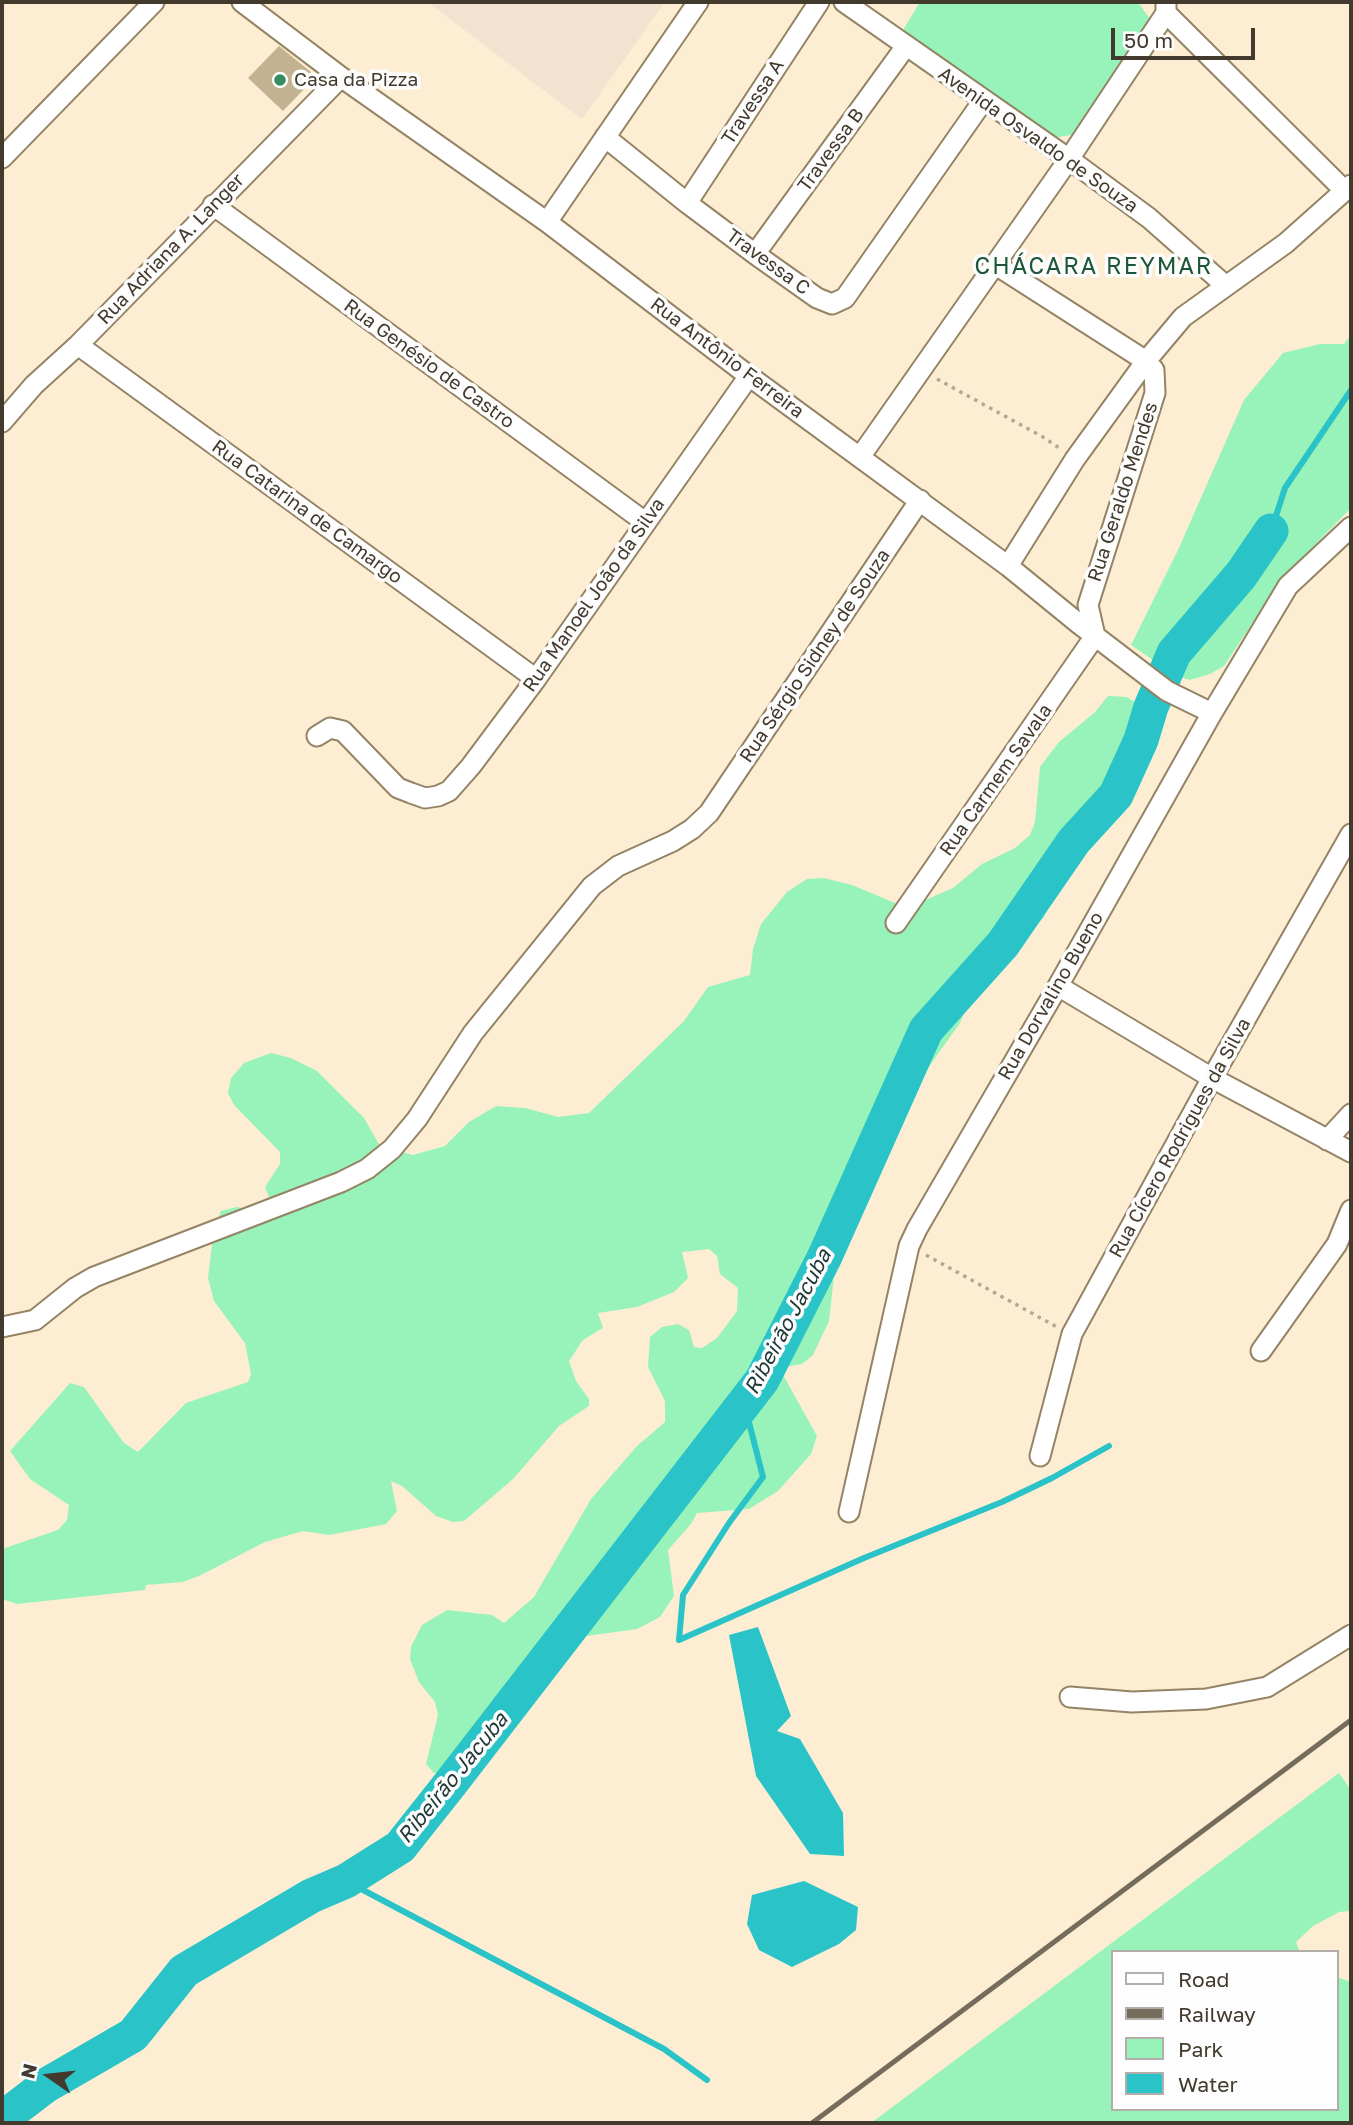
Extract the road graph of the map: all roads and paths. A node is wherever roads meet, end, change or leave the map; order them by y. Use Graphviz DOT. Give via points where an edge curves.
graph roads {
  1 [pos="154,2"];
  2 [pos="242,2"];
  3 [pos="698,2"];
  4 [pos="819,2"];
  5 [pos="844,2"];
  6 [pos="1166,8"];
  7 [pos="906,46"];
  8 [pos="341,77"];
  9 [pos="983,101"];
  10 [pos="605,137"];
  11 [pos="2,158"];
  12 [pos="1069,159"];
  13 [pos="1348,188"];
  14 [pos="687,203"];
  15 [pos="213,205"];
  16 [pos="547,222"];
  17 [pos="755,254"];
  18 [pos="996,265"];
  19 [pos="1226,286"];
  20 [pos="78,345"];
  21 [pos="1146,361"];
  22 [pos="920,370"];
  23 [pos="749,376"];
  24 [pos="2,422"];
  25 [pos="860,457"];
  26 [pos="1075,459"];
  27 [pos="920,500"];
  28 [pos="645,522"];
  29 [pos="1351,527"];
  30 [pos="1008,566"];
  31 [pos="1095,636"];
  32 [pos="536,679"];
  33 [pos="1212,713"];
  34 [pos="317,736"];
  35 [pos="1351,834"];
  36 [pos="897,923"];
  37 [pos="1058,986"];
  38 [pos="1212,1078"];
  39 [pos="1351,1114"];
  40 [pos="1327,1140"];
  41 [pos="1351,1152"];
  42 [pos="1351,1210"];
  43 [pos="909,1246"];
  44 [pos="2,1327"];
  45 [pos="1072,1334"];
  46 [pos="1261,1351"];
  47 [pos="1040,1456"];
  48 [pos="849,1512"];
  49 [pos="1351,1635"];
  50 [pos="1070,1698"];
  1 -- 11 [label="street"];
  2 -- 8 [label="street, Rua Antônio Ferreira"];
  3 -- 10 [label="street"];
  4 -- 14 [label="street, Travessa A"];
  5 -- 7 [label="street, Avenida Osvaldo de Souza"];
  6 -- 12 [label="street"];
  6 -- 13 [label="street"];
  7 -- 9 [label="street, Avenida Osvaldo de Souza"];
  7 -- 17 [label="street, Travessa B"];
  8 -- 15 [label="street, Rua Adriana A. Langer"];
  8 -- 16 [label="street, Rua Antônio Ferreira"];
  9 -- 12 [label="street, Avenida Osvaldo de Souza"];
  9 -- 17 [label="street, Travessa C" via="845,298 832,304 823,302"];
  10 -- 14 [label="street, Travessa C"];
  10 -- 16 [label="street"];
  12 -- 18 [label="street"];
  12 -- 19 [label="street, Avenida Osvaldo de Souza" via="1149,218"];
  13 -- 19 [label="street" via="1286,243"];
  14 -- 17 [label="street, Travessa C"];
  15 -- 20 [label="street, Rua Adriana A. Langer"];
  15 -- 28 [label="street, Rua Genésio de Castro"];
  16 -- 23 [label="street, Rua Antônio Ferreira"];
  18 -- 21 [label="street"];
  18 -- 22 [label="street"];
  19 -- 21 [label="street" via="1184,317"];
  20 -- 24 [label="street, Rua Adriana A. Langer"];
  20 -- 32 [label="street, Rua Catarina de Camargo"];
  21 -- 26 [label="street"];
  21 -- 31 [label="street, Rua Geraldo Mendes" via="1154,370 1155,393 1091,592 1088,605"];
  22 -- 25 [label="street"];
  22 -- 26 [label="path"];
  23 -- 25 [label="street, Rua Antônio Ferreira"];
  23 -- 28 [label="street, Rua Manoel João da Silva"];
  25 -- 27 [label="street, Rua Antônio Ferreira"];
  26 -- 30 [label="street"];
  27 -- 30 [label="street, Rua Antônio Ferreira"];
  27 -- 44 [label="street, Rua Sérgio Sidney de Souza" via="709,813 692,829 618,866 592,886 473,1033 392,1149 341,1182 93,1277 35,1320"];
  28 -- 32 [label="street, Rua Manoel João da Silva"];
  29 -- 33 [label="street, Rua Dorvalino Bueno" via="1288,586"];
  30 -- 31 [label="street, Rua Antônio Ferreira"];
  31 -- 33 [label="street, Rua Antônio Ferreira" via="1167,691"];
  31 -- 36 [label="street, Rua Carmem Savala"];
  32 -- 34 [label="street, Rua Manoel João da Silva" via="464,775 438,796 425,798 398,788 343,732 330,728"];
  33 -- 37 [label="street, Rua Dorvalino Bueno"];
  35 -- 38 [label="street, Rua Cícero Rodrigues da Silva"];
  37 -- 38 [label="street"];
  37 -- 43 [label="street, Rua Dorvalino Bueno"];
  38 -- 40 [label="street"];
  38 -- 45 [label="street, Rua Cícero Rodrigues da Silva"];
  39 -- 40 [label="street"];
  40 -- 41 [label="street"];
  42 -- 46 [label="street" via="1338,1244"];
  43 -- 45 [label="path"];
  43 -- 48 [label="street, Rua Dorvalino Bueno"];
  45 -- 47 [label="street, Rua Cícero Rodrigues da Silva"];
  49 -- 50 [label="street" via="1267,1687 1206,1699 1132,1702"];
}
